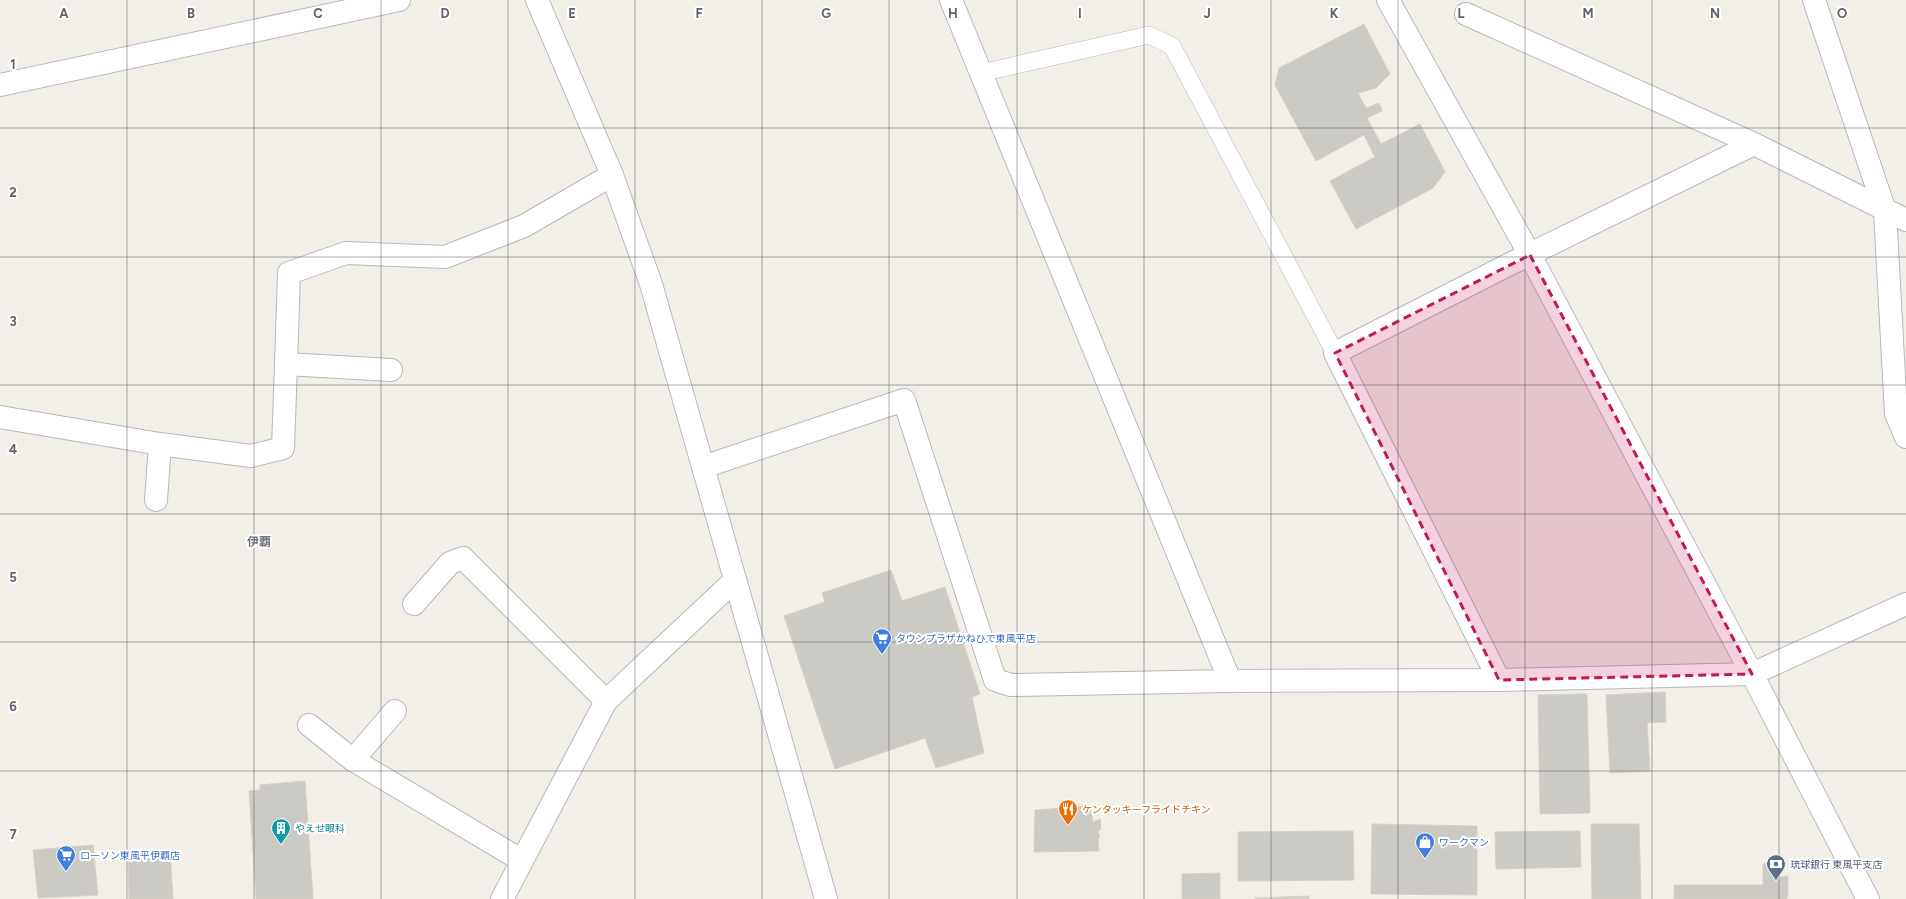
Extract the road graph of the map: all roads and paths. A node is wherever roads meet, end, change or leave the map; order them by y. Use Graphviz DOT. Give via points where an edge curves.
graph roads {
  1 [pos="399,0"];
  2 [pos="537,0"];
  3 [pos="951,0"];
  4 [pos="1388,0"];
  5 [pos="1814,0"];
  6 [pos="1466,14"];
  7 [pos="980,73"];
  8 [pos="0,85"];
  9 [pos="1754,144"];
  10 [pos="612,175"];
  11 [pos="1885,211"];
  12 [pos="1906,220"];
  13 [pos="1530,254"];
  14 [pos="1335,353"];
  15 [pos="286,364"];
  16 [pos="391,370"];
  17 [pos="0,417"];
  18 [pos="1906,437"];
  19 [pos="160,444"];
  20 [pos="703,467"];
  21 [pos="156,500"];
  22 [pos="734,581"];
  23 [pos="414,604"];
  24 [pos="1906,604"];
  25 [pos="1752,674"];
  26 [pos="1230,680"];
  27 [pos="1499,680"];
  28 [pos="606,700"];
  29 [pos="395,711"];
  30 [pos="309,725"];
  31 [pos="353,760"];
  32 [pos="1839,845"];
  33 [pos="521,860"];
  34 [pos="502,899"];
  35 [pos="826,899"];
  36 [pos="1851,899"];
  37 [pos="1868,899"];
  1 -- 8 [label="street"];
  2 -- 10 [label="street"];
  3 -- 7 [label="street"];
  4 -- 13 [label="street"];
  5 -- 11 [label="street"];
  6 -- 9 [label="street"];
  7 -- 14 [label="lane" via="1149,35 1172,46"];
  7 -- 26 [label="street"];
  9 -- 11 [label="street"];
  9 -- 13 [label="street"];
  10 -- 15 [label="street" via="524,226 445,257 346,253 289,273"];
  10 -- 20 [label="street" via="651,284"];
  11 -- 12 [label="street"];
  11 -- 18 [label="street" via="1896,414"];
  13 -- 14 [label="street"];
  13 -- 25 [label="street"];
  14 -- 27 [label="street"];
  15 -- 16 [label="street"];
  15 -- 19 [label="street" via="283,448 251,456"];
  17 -- 19 [label="street"];
  19 -- 21 [label="street"];
  20 -- 22 [label="street"];
  20 -- 26 [label="street" via="904,400 995,680 1010,685"];
  22 -- 28 [label="street"];
  22 -- 35 [label="street"];
  23 -- 28 [label="street" via="450,563 463,558"];
  24 -- 25 [label="street"];
  25 -- 27 [label="street"];
  25 -- 32 [label="street"];
  26 -- 27 [label="street"];
  28 -- 33 [label="street"];
  29 -- 31 [label="street"];
  30 -- 31 [label="street"];
  31 -- 33 [label="street"];
  32 -- 36 [label="street"];
  32 -- 37 [label="street"];
  33 -- 34 [label="street"];
}
